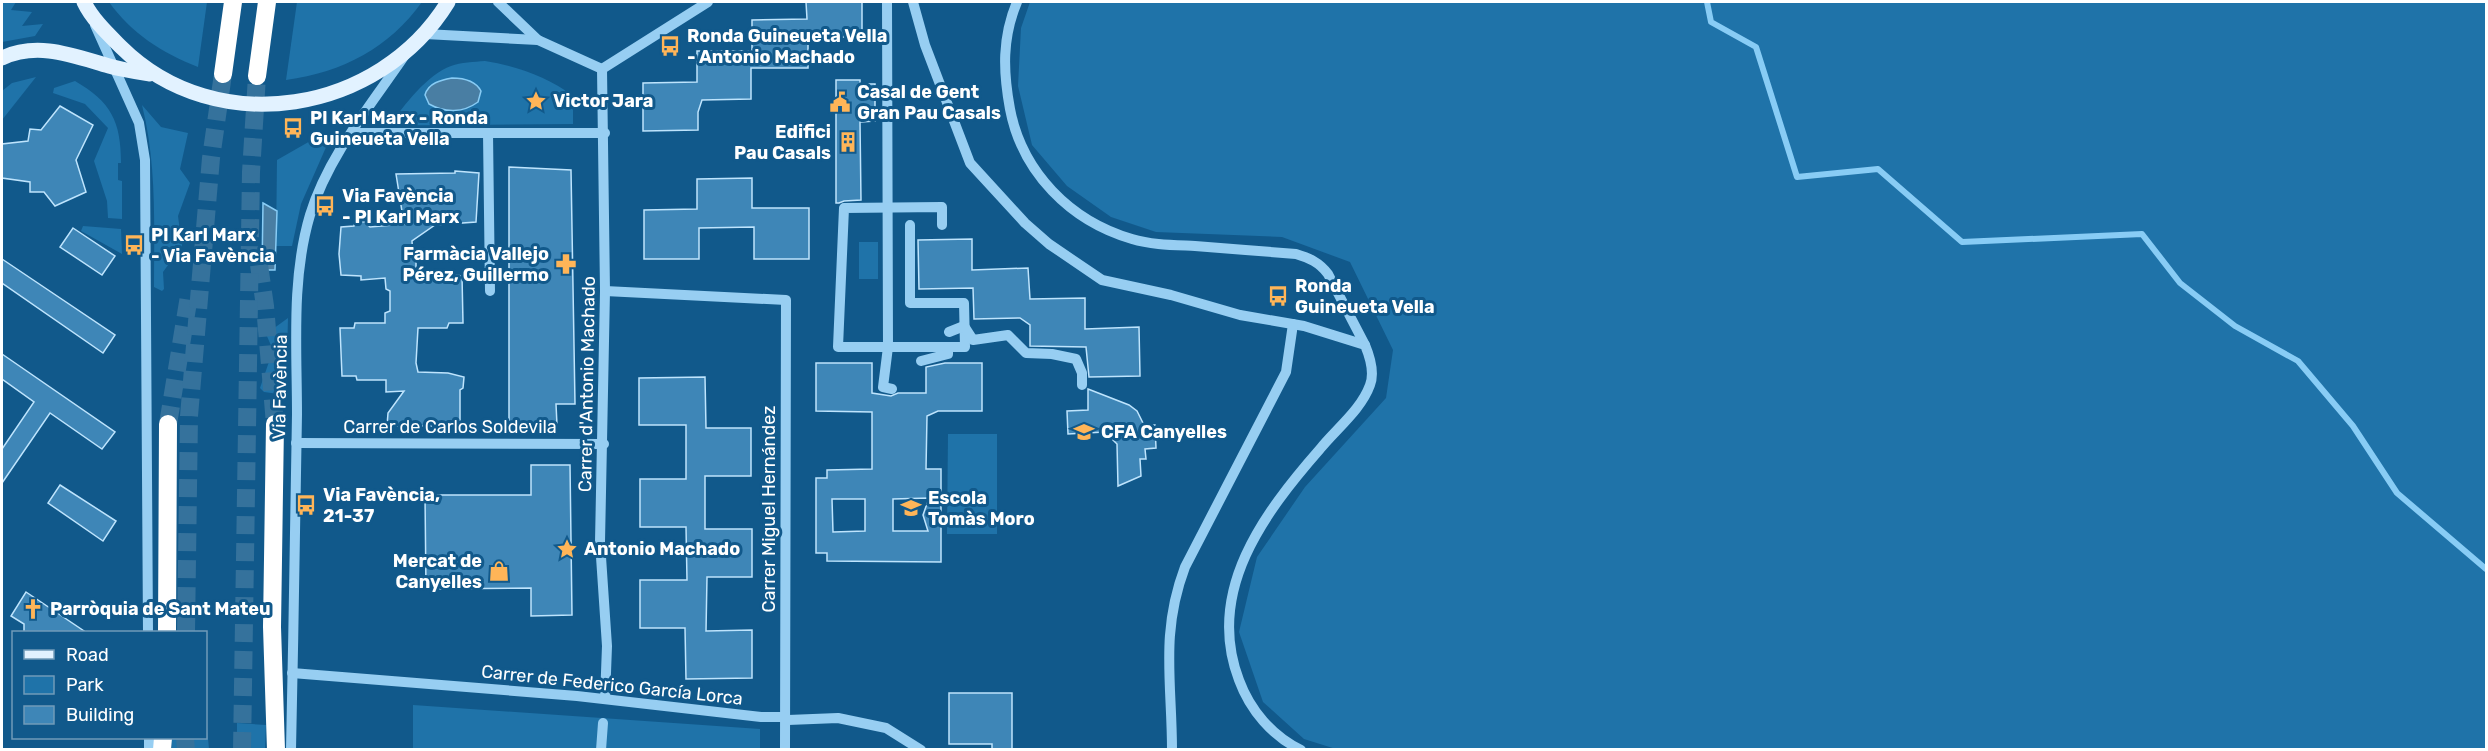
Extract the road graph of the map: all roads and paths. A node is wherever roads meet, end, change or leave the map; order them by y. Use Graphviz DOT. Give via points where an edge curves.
graph roads {
  1 [pos="233,2"];
  2 [pos="267,2"];
  3 [pos="448,2"];
  4 [pos="498,2"];
  5 [pos="708,2"];
  6 [pos="887,2"];
  7 [pos="913,2"];
  8 [pos="1017,2"];
  9 [pos="87,8"];
  10 [pos="425,34"];
  11 [pos="538,40"];
  12 [pos="407,53"];
  13 [pos="2,58"];
  14 [pos="112,67"];
  15 [pos="602,69"];
  16 [pos="223,74"];
  17 [pos="156,75"];
  18 [pos="257,76"];
  19 [pos="353,133"];
  20 [pos="488,133"];
  21 [pos="605,134"];
  22 [pos="887,204"];
  23 [pos="910,225"];
  24 [pos="942,225"];
  25 [pos="490,291"];
  26 [pos="605,291"];
  27 [pos="1293,324"];
  28 [pos="964,326"];
  29 [pos="949,332"];
  30 [pos="1365,345"];
  31 [pos="888,347"];
  32 [pos="948,347"];
  33 [pos="921,361"];
  34 [pos="1082,385"];
  35 [pos="892,389"];
  36 [pos="168,424"];
  37 [pos="275,424"];
  38 [pos="296,443"];
  39 [pos="604,444"];
  40 [pos="147,631"];
  41 [pos="166,631"];
  42 [pos="292,673"];
  43 [pos="604,699"];
  44 [pos="785,717"];
  45 [pos="603,723"];
  46 [pos="276,750"];
  47 [pos="291,750"];
  48 [pos="601,750"];
  49 [pos="785,750"];
  50 [pos="921,750"];
  51 [pos="1172,750"];
  52 [pos="1301,750"];
  1 -- 16 [label="highway"];
  2 -- 18 [label="highway"];
  3 -- 10 [label="main road"];
  4 -- 11 [label="street"];
  5 -- 15 [label="street"];
  6 -- 22 [label="street"];
  7 -- 27 [label="street" via="925,45 970,163 1048,244 1102,280 1240,315"];
  8 -- 30 [label="street" via="1004,52 1008,101 1018,141 1052,190 1088,219 1132,239 1310,258 1328,274"];
  9 -- 14 [label="street"];
  9 -- 17 [label="main road" via="129,55"];
  10 -- 11 [label="street"];
  10 -- 12 [label="main road"];
  11 -- 15 [label="street"];
  12 -- 17 [label="main road" via="364,81 294,102 227,101 184,89"];
  12 -- 19 [label="street, Via Favència"];
  13 -- 14 [label="main road" via="26,50 56,51"];
  14 -- 17 [label="main road"];
  14 -- 40 [label="street" via="139,123 145,160"];
  15 -- 21 [label="street, Carrer d'Antonio Machado"];
  19 -- 20 [label="street"];
  19 -- 38 [label="street, Via Favència" via="324,182 303,246 298,282"];
  20 -- 21 [label="street"];
  20 -- 25 [label="street"];
  21 -- 26 [label="street, Carrer d'Antonio Machado"];
  22 -- 24 [label="street" via="942,207"];
  22 -- 31 [label="street"];
  22 -- 31 [label="street" via="844,208 838,347"];
  23 -- 28 [label="street" via="910,303 964,303"];
  26 -- 39 [label="street, Carrer d'Antonio Machado"];
  26 -- 44 [label="street, Carrer Miguel Hernández" via="786,300"];
  27 -- 30 [label="street"];
  27 -- 51 [label="street" via="1286,372 1185,567 1175,596 1168,648"];
  28 -- 29 [label="street"];
  28 -- 32 [label="street" via="964,347"];
  28 -- 34 [label="street" via="973,340 1008,335 1026,353 1076,358"];
  30 -- 52 [label="street" via="1372,375 1365,396 1257,531 1240,567 1230,608 1227,634 1240,685 1268,727"];
  31 -- 32 [label="street"];
  31 -- 35 [label="street" via="884,387"];
  32 -- 33 [label="street" via="948,354"];
  36 -- 41 [label="highway"];
  37 -- 46 [label="highway" via="272,627"];
  38 -- 39 [label="street, Carrer de Carlos Soldevila"];
  38 -- 42 [label="street, Via Favència"];
  39 -- 43 [label="street, Carrer d'Antonio Machado" via="600,542 607,646"];
  42 -- 43 [label="street, Carrer de Federico García Lorca"];
  42 -- 47 [label="street, Via Favència"];
  43 -- 44 [label="street, Carrer de Federico García Lorca"];
  44 -- 49 [label="street, Carrer Miguel Hernández"];
  44 -- 50 [label="street, Carrer de Federico García Lorca" via="838,718 886,728"];
  45 -- 48 [label="street"];
}
